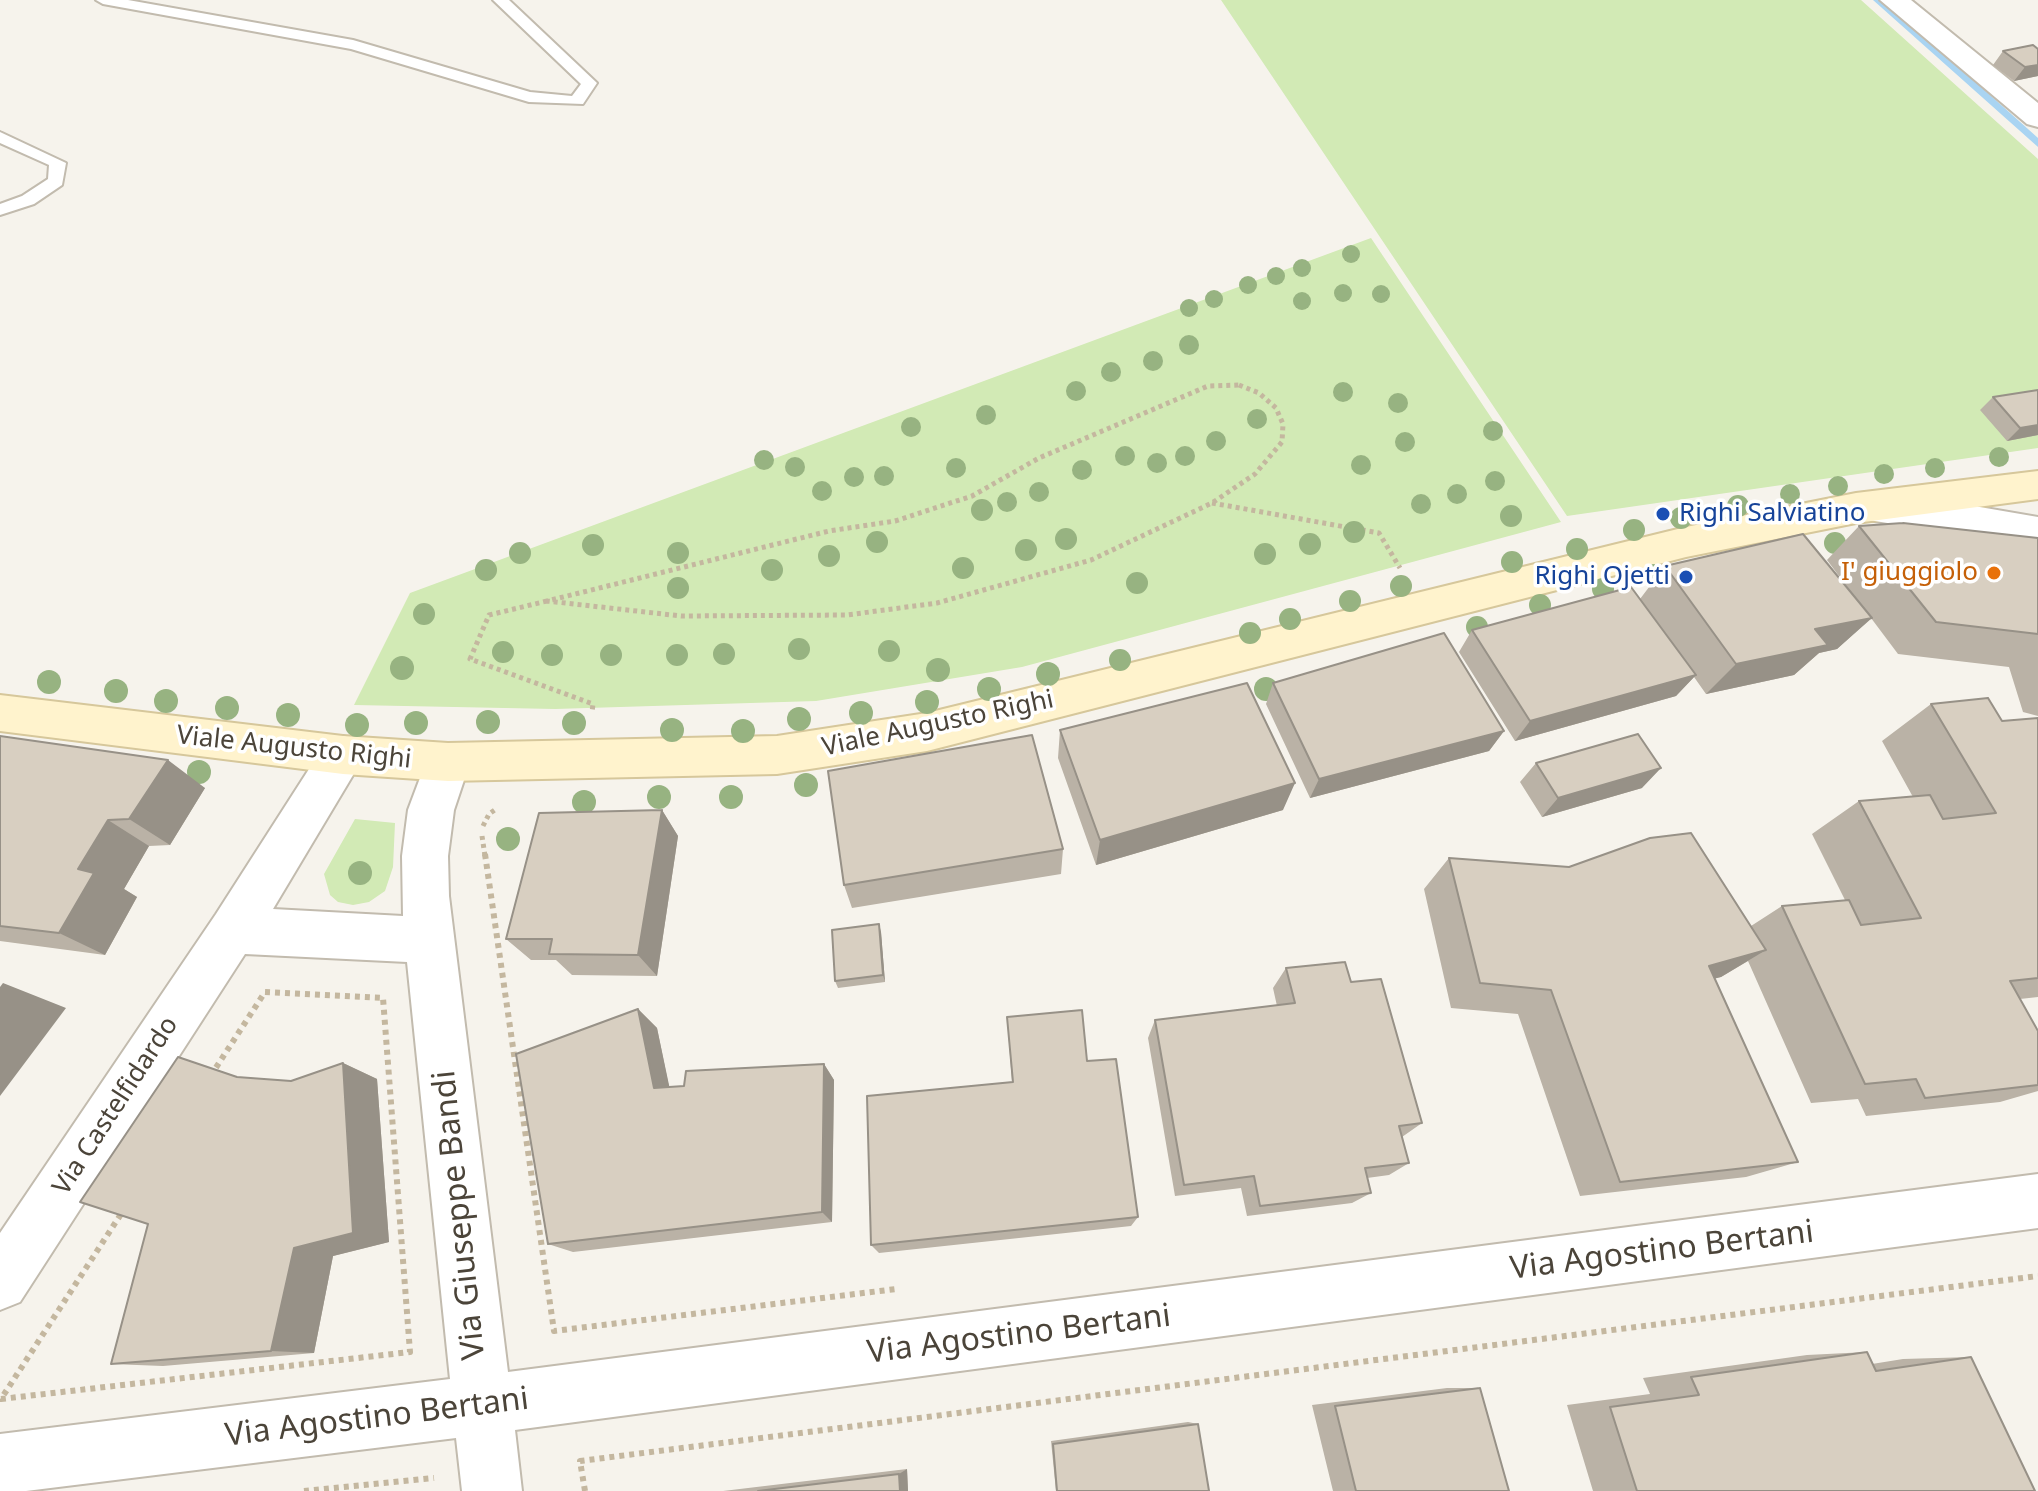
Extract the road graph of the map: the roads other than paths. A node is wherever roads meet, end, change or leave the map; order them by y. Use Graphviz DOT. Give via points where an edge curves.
graph roads {
  1 [pos="103,0"];
  2 [pos="500,0"];
  3 [pos="1894,0"];
  4 [pos="2038,118"];
  5 [pos="0,137"];
  6 [pos="0,210"];
  7 [pos="2031,487"];
  8 [pos="1856,508"];
  9 [pos="2038,532"];
  10 [pos="0,713"];
  11 [pos="343,755"];
  12 [pos="448,762"];
  13 [pos="233,930"];
  14 [pos="429,940"];
  15 [pos="2038,1201"];
  16 [pos="0,1282"];
  17 [pos="481,1405"];
  18 [pos="0,1464"];
  19 [pos="492,1491"];
  1 -- 2 [label="lane" via="353,45 529,97 577,101 589,83"];
  3 -- 4 [label="street"];
  5 -- 6 [label="lane" via="58,163 56,181"];
  7 -- 8 [label="main road, Viale Augusto Righi"];
  8 -- 9 [label="street, Viale Augusto Righi" via="1904,509"];
  8 -- 12 [label="main road, Viale Augusto Righi" via="1663,547 886,740 777,755"];
  10 -- 11 [label="main road, Viale Augusto Righi"];
  11 -- 12 [label="main road, Viale Augusto Righi"];
  11 -- 13 [label="street, Via Castelfidardo"];
  12 -- 14 [label="street, Via Giuseppe Bandi" via="431,810 425,856"];
  13 -- 14 [label="street"];
  13 -- 16 [label="street, Via Castelfidardo"];
  14 -- 17 [label="street, Via Giuseppe Bandi"];
  15 -- 17 [label="street, Via Agostino Bertani"];
  17 -- 18 [label="street, Via Agostino Bertani"];
  17 -- 19 [label="street, Via Giuseppe Bandi"];
}
